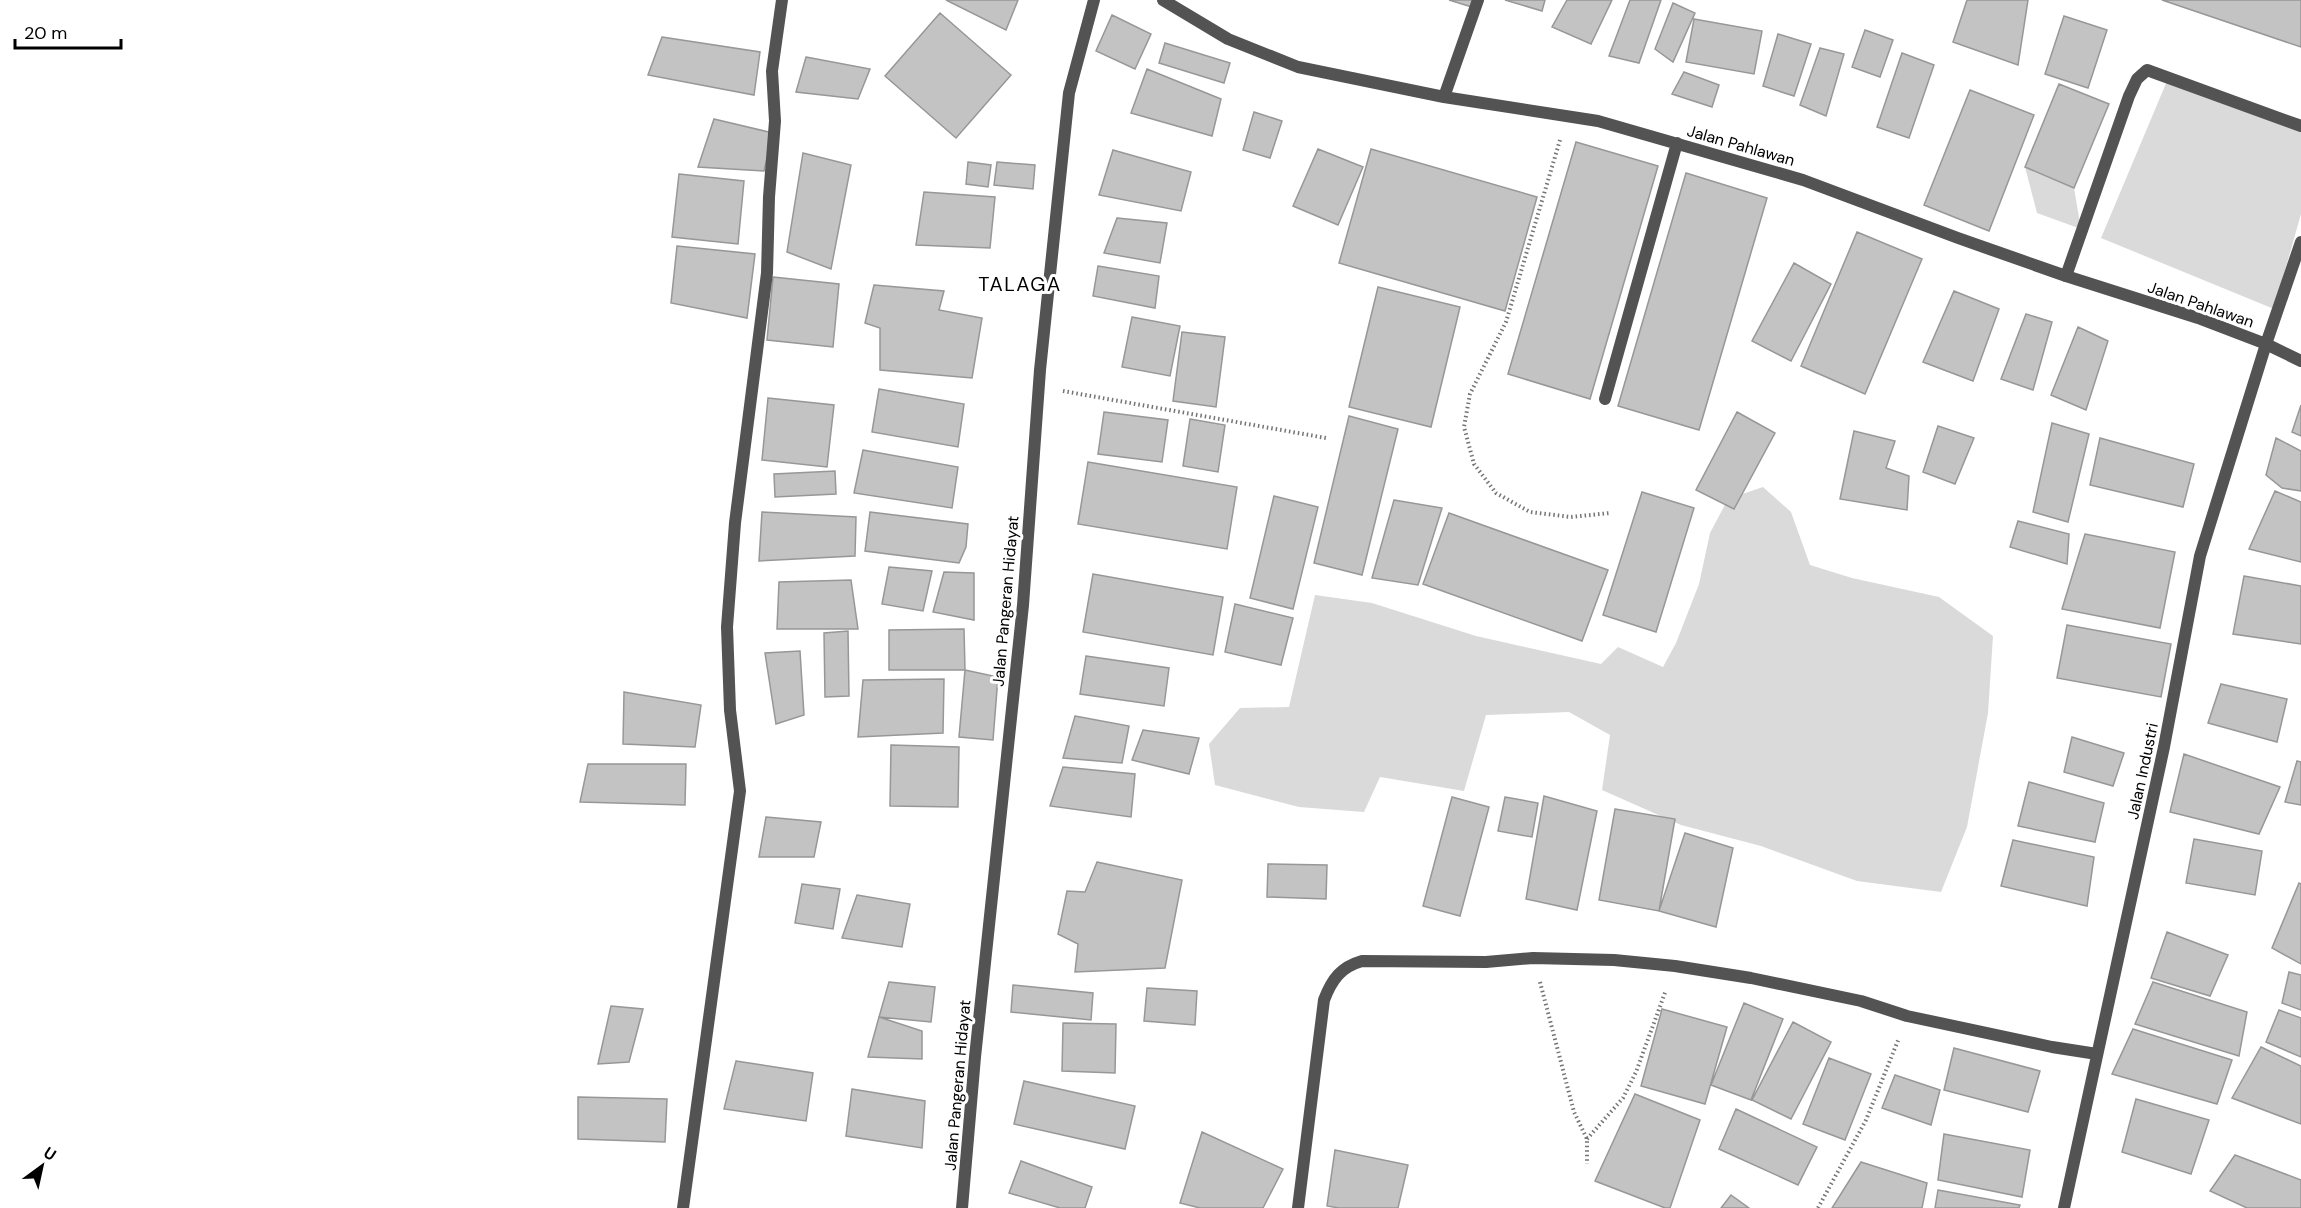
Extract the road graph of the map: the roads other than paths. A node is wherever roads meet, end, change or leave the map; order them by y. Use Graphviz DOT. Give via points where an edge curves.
graph roads {
  1 [pos="782,0"];
  2 [pos="1094,0"];
  3 [pos="1163,0"];
  4 [pos="1478,0"];
  5 [pos="1444,98"];
  6 [pos="2301,126"];
  7 [pos="1677,143"];
  8 [pos="2301,242"];
  9 [pos="2066,276"];
  10 [pos="2266,344"];
  11 [pos="2301,361"];
  12 [pos="1605,399"];
  13 [pos="2097,1054"];
  14 [pos="683,1208"];
  15 [pos="962,1208"];
  16 [pos="1298,1208"];
  17 [pos="2064,1208"];
  1 -- 14 [label="street" via="772,71 775,121 767,273 735,523 728,627 730,710 740,791"];
  2 -- 15 [label="street, Jalan Pangeran Hidayat" via="1069,93 1039,386 1023,605"];
  3 -- 5 [label="street, Jalan Pahlawan" via="1228,39 1298,67"];
  4 -- 5 [label="street"];
  5 -- 7 [label="street, Jalan Pahlawan" via="1598,121"];
  6 -- 9 [label="street" via="2147,69 2129,96"];
  7 -- 9 [label="street, Jalan Pahlawan" via="1803,180"];
  7 -- 12 [label="street"];
  8 -- 10 [label="street, Jalan Industri"];
  9 -- 10 [label="street, Jalan Pahlawan"];
  10 -- 11 [label="street, Jalan Pahlawan"];
  10 -- 13 [label="street, Jalan Industri" via="2200,556 2164,747"];
  13 -- 16 [label="street" via="1907,1016 1861,1001 1751,978 1675,966 1533,958 1362,962 1349,965 1337,975 1324,1000"];
  13 -- 17 [label="street, Jalan Industri"];
}
